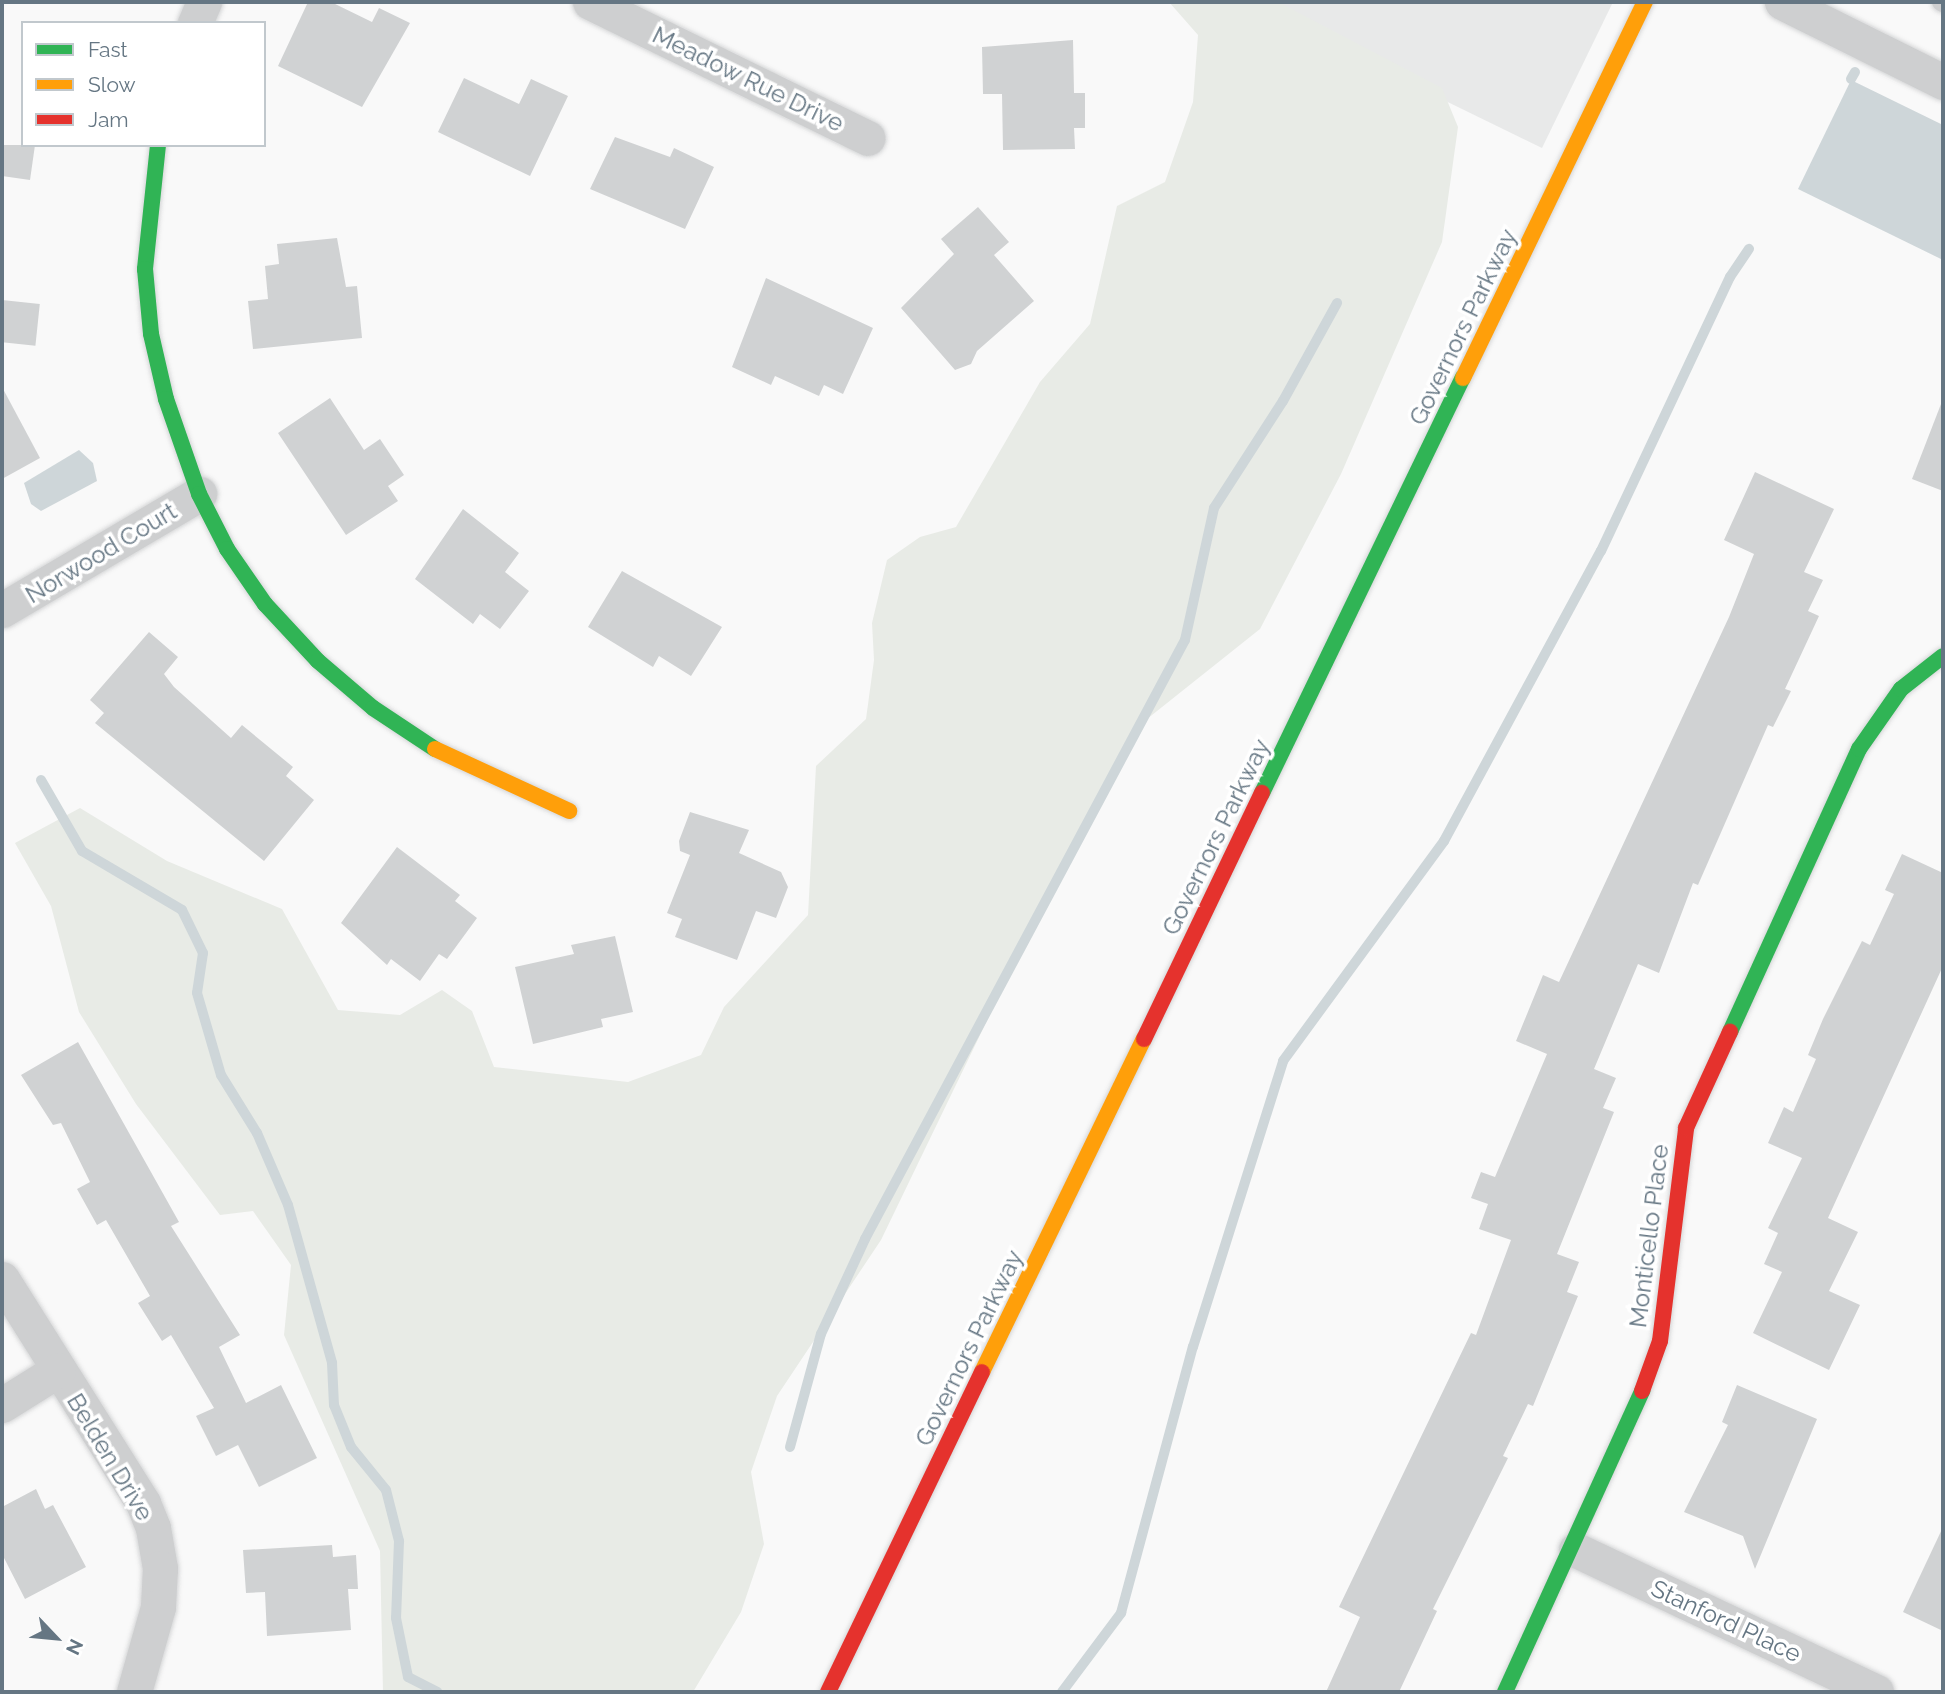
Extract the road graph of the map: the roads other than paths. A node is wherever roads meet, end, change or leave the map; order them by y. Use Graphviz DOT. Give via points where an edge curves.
graph roads {
  1 [pos="204,2"];
  2 [pos="590,2"];
  3 [pos="1645,2"];
  4 [pos="1782,2"];
  5 [pos="196,21"];
  6 [pos="1943,82"];
  7 [pos="868,138"];
  8 [pos="158,147"];
  9 [pos="199,494"];
  10 [pos="2,610"];
  11 [pos="1943,656"];
  12 [pos="569,811"];
  13 [pos="2,1279"];
  14 [pos="58,1370"];
  15 [pos="2,1405"];
  16 [pos="1576,1550"];
  17 [pos="134,1692"];
  18 [pos="828,1692"];
  19 [pos="1505,1692"];
  20 [pos="1876,1692"];
  1 -- 5 [label="street"];
  2 -- 7 [label="street, Meadow Rue Drive"];
  3 -- 18 [label="street, Governors Parkway"];
  4 -- 6 [label="street"];
  8 -- 9 [label="street" via="145,268 151,334 166,399"];
  9 -- 10 [label="street, Norwood Court"];
  9 -- 12 [label="street" via="265,604 355,692 433,748"];
  11 -- 16 [label="street, Monticello Place" via="1901,689 1859,749 1686,1128 1660,1341 1637,1410"];
  13 -- 14 [label="street, Belden Drive"];
  14 -- 15 [label="street"];
  14 -- 17 [label="street, Belden Drive" via="143,1503 153,1528 160,1568 158,1607"];
  16 -- 19 [label="street, Monticello Place"];
  16 -- 20 [label="street, Stanford Place"];
}
